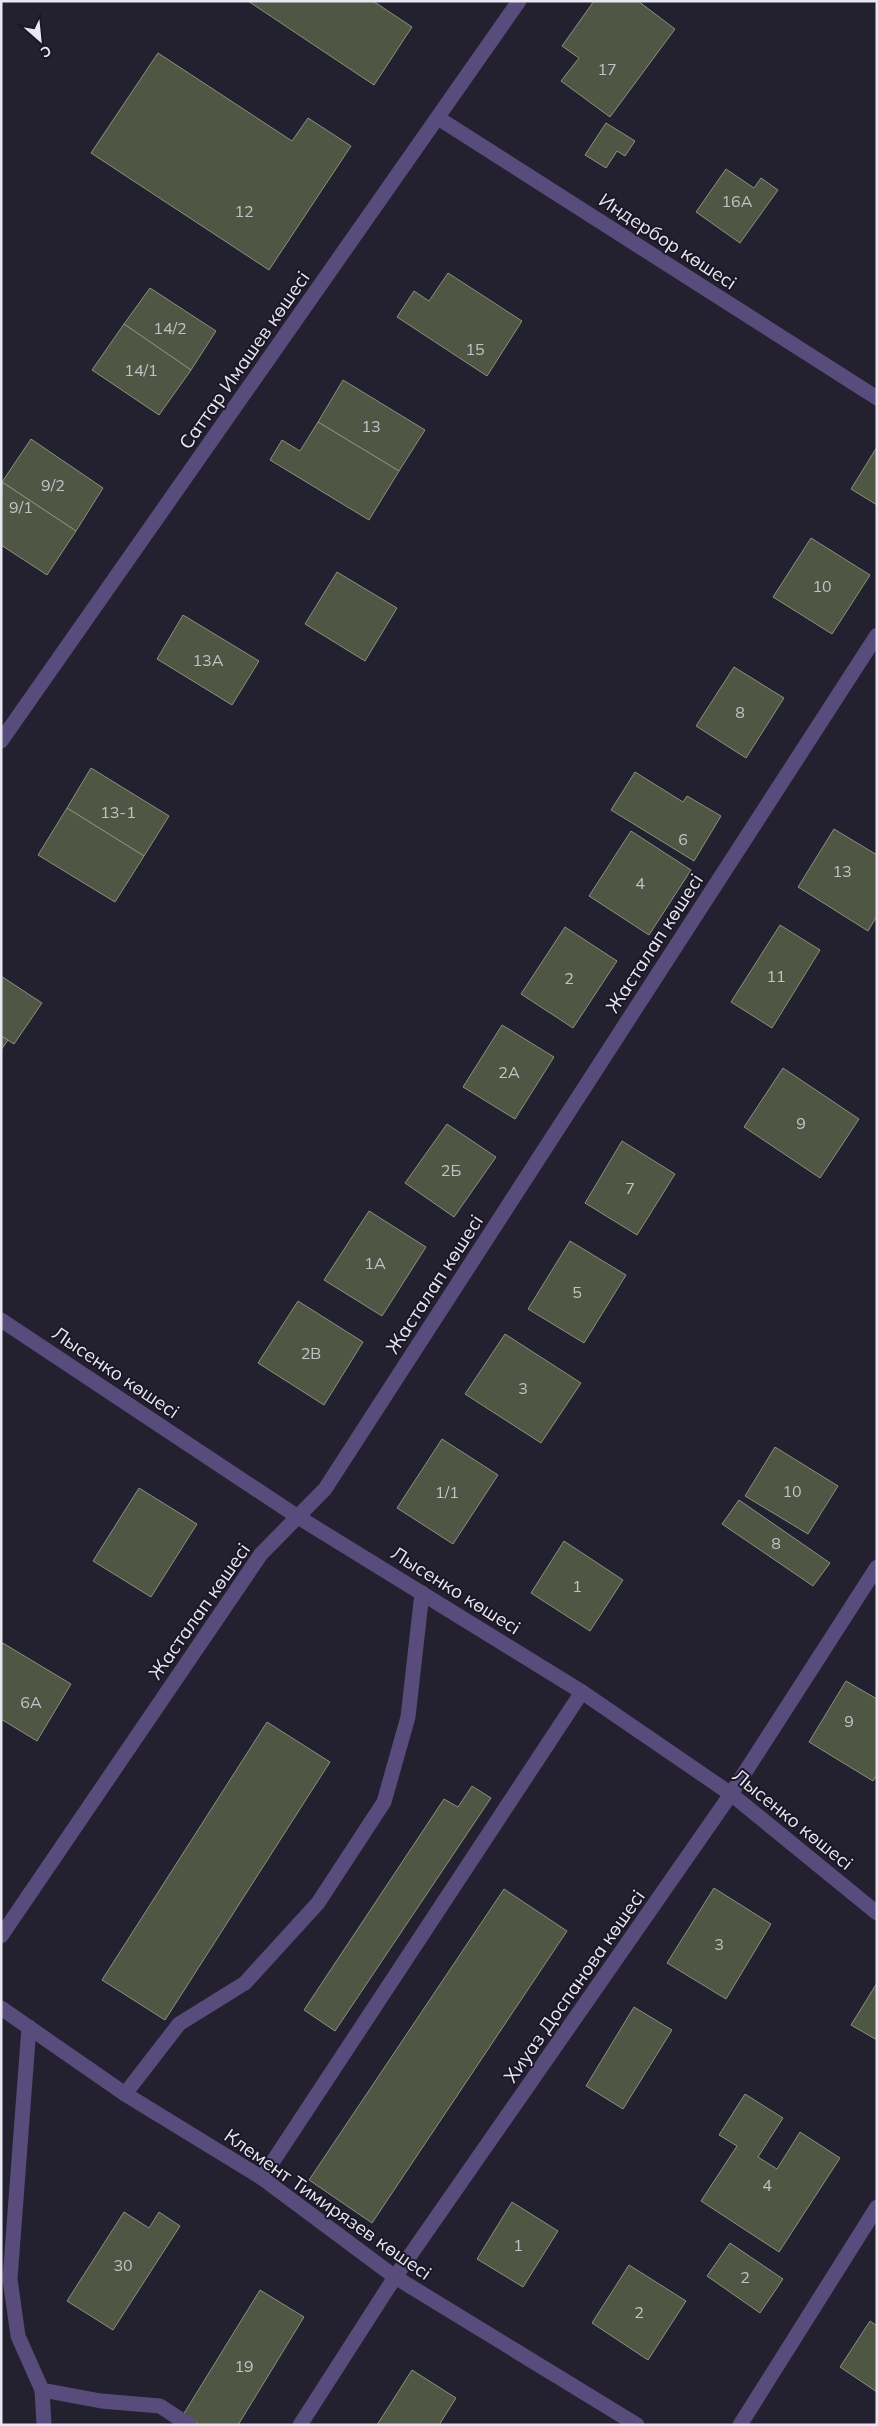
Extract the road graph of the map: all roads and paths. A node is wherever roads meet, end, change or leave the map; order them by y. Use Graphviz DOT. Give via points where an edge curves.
graph roads {
  1 [pos="519,1"];
  2 [pos="438,118"];
  3 [pos="877,398"];
  4 [pos="877,635"];
  5 [pos="1,741"];
  6 [pos="1,1320"];
  7 [pos="298,1517"];
  8 [pos="877,1567"];
  9 [pos="422,1593"];
  10 [pos="582,1692"];
  11 [pos="731,1794"];
  12 [pos="877,1913"];
  13 [pos="1,1936"];
  14 [pos="1,2008"];
  15 [pos="30,2027"];
  16 [pos="125,2094"];
  17 [pos="262,2178"];
  18 [pos="877,2207"];
  19 [pos="395,2277"];
  20 [pos="42,2390"];
  21 [pos="44,2425"];
  22 [pos="189,2425"];
  23 [pos="300,2425"];
  24 [pos="636,2425"];
  25 [pos="740,2425"];
  1 -- 2 [label="street, Саттар Имашев көшесі"];
  2 -- 3 [label="street, Индербор көшесі"];
  2 -- 5 [label="street, Саттар Имашев көшесі"];
  4 -- 7 [label="street, Жасталап көшесі" via="325,1489"];
  6 -- 7 [label="street, Лысенко көшесі"];
  7 -- 9 [label="street, Лысенко көшесі"];
  7 -- 13 [label="street, Жасталап көшесі" via="261,1554"];
  8 -- 11 [label="street, Хиуаз Доспанова көшесі"];
  9 -- 10 [label="street, Лысенко көшесі"];
  9 -- 16 [label="street" via="408,1717 384,1802 318,1904 245,1983 179,2024"];
  10 -- 11 [label="street, Лысенко көшесі"];
  10 -- 17 [label="street"];
  11 -- 12 [label="street, Лысенко көшесі"];
  11 -- 19 [label="street, Хиуаз Доспанова көшесі"];
  14 -- 15 [label="street, Клемент Тимирязев көшесі"];
  15 -- 16 [label="street, Клемент Тимирязев көшесі"];
  15 -- 20 [label="street" via="10,2279 18,2336"];
  16 -- 17 [label="street, Клемент Тимирязев көшесі"];
  17 -- 19 [label="street, Клемент Тимирязев көшесі"];
  18 -- 25 [label="street"];
  19 -- 23 [label="street, Хиуаз Доспанова көшесі"];
  19 -- 24 [label="street, Клемент Тимирязев көшесі"];
  20 -- 21 [label="street"];
  20 -- 22 [label="street" via="101,2401 160,2406"];
}
